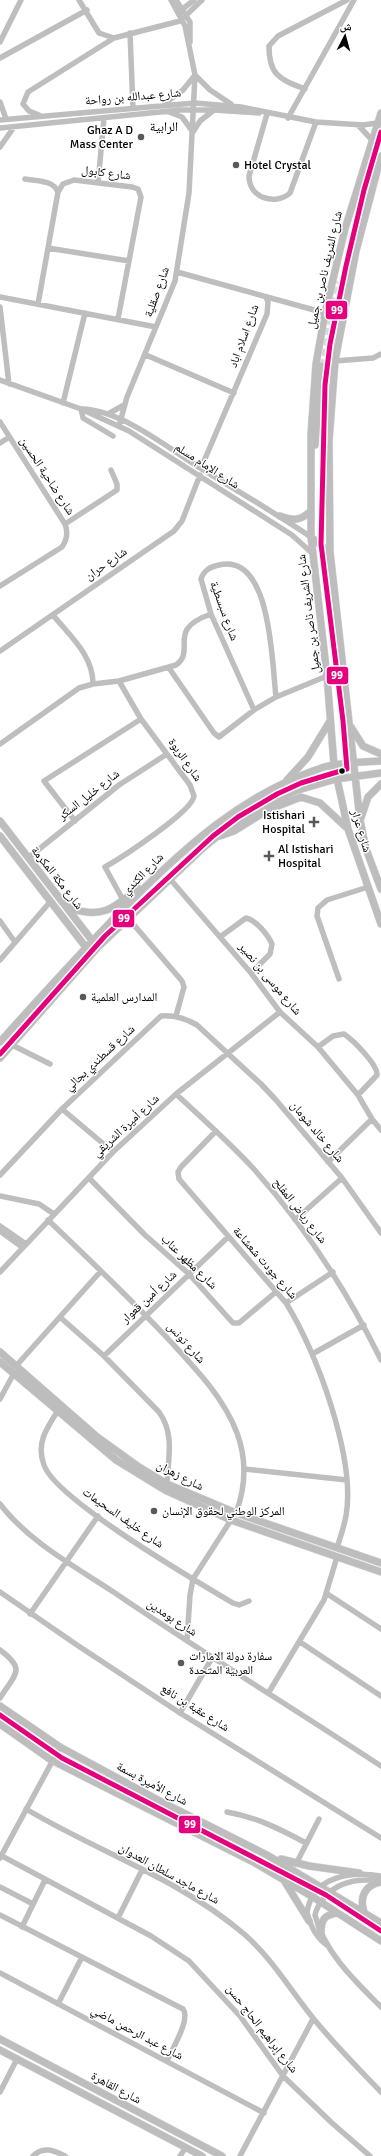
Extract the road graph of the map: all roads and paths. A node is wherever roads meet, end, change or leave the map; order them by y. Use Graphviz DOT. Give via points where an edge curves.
graph roads {
  1 [pos="22,0"];
  2 [pos="79,0"];
  3 [pos="171,0"];
  4 [pos="176,0"];
  5 [pos="194,0"];
  6 [pos="202,0"];
  7 [pos="347,0"];
  8 [pos="354,0"];
  9 [pos="87,10"];
  10 [pos="181,11"];
  11 [pos="185,17"];
  12 [pos="130,33"];
  13 [pos="114,38"];
  14 [pos="0,42"];
  15 [pos="0,58"];
  16 [pos="195,75"];
  17 [pos="305,89"];
  18 [pos="0,102"];
  19 [pos="195,103"];
  20 [pos="163,104"];
  21 [pos="232,106"];
  22 [pos="133,108"];
  23 [pos="194,109"];
  24 [pos="214,110"];
  25 [pos="165,111"];
  26 [pos="381,113"];
  27 [pos="267,114"];
  28 [pos="42,116"];
  29 [pos="104,118"];
  30 [pos="288,118"];
  31 [pos="6,119"];
  32 [pos="0,120"];
  33 [pos="316,122"];
  34 [pos="377,123"];
  35 [pos="358,125"];
  36 [pos="14,127"];
  37 [pos="0,128"];
  38 [pos="193,132"];
  39 [pos="372,140"];
  40 [pos="0,147"];
  41 [pos="381,156"];
  42 [pos="26,179"];
  43 [pos="98,183"];
  44 [pos="58,192"];
  45 [pos="48,248"];
  46 [pos="129,261"];
  47 [pos="177,272"];
  48 [pos="0,297"];
  49 [pos="266,297"];
  50 [pos="38,304"];
  51 [pos="0,307"];
  52 [pos="84,313"];
  53 [pos="325,313"];
  54 [pos="118,320"];
  55 [pos="156,327"];
  56 [pos="381,354"];
  57 [pos="146,355"];
  58 [pos="335,361"];
  59 [pos="321,366"];
  60 [pos="0,380"];
  61 [pos="10,384"];
  62 [pos="234,393"];
  63 [pos="63,403"];
  64 [pos="124,405"];
  65 [pos="81,409"];
  66 [pos="108,414"];
  67 [pos="0,422"];
  68 [pos="120,423"];
  69 [pos="113,436"];
  70 [pos="8,438"];
  71 [pos="0,443"];
  72 [pos="312,460"];
  73 [pos="201,468"];
  74 [pos="111,470"];
  75 [pos="200,475"];
  76 [pos="311,511"];
  77 [pos="280,516"];
  78 [pos="65,524"];
  79 [pos="311,537"];
  80 [pos="313,554"];
  81 [pos="333,575"];
  82 [pos="0,586"];
  83 [pos="53,614"];
  84 [pos="211,614"];
  85 [pos="0,651"];
  86 [pos="169,668"];
  87 [pos="327,676"];
  88 [pos="119,681"];
  89 [pos="93,684"];
  90 [pos="276,697"];
  91 [pos="254,710"];
  92 [pos="142,719"];
  93 [pos="330,721"];
  94 [pos="350,724"];
  95 [pos="0,744"];
  96 [pos="168,754"];
  97 [pos="381,754"];
  98 [pos="381,761"];
  99 [pos="353,763"];
  100 [pos="334,765"];
  101 [pos="381,773"];
  102 [pos="354,776"];
  103 [pos="336,779"];
  104 [pos="286,782"];
  105 [pos="381,784"];
  106 [pos="360,820"];
  107 [pos="0,821"];
  108 [pos="74,821"];
  109 [pos="348,829"];
  110 [pos="0,836"];
  111 [pos="218,836"];
  112 [pos="28,858"];
  113 [pos="158,874"];
  114 [pos="170,879"];
  115 [pos="368,887"];
  116 [pos="381,890"];
  117 [pos="122,900"];
  118 [pos="50,902"];
  119 [pos="66,906"];
  120 [pos="128,918"];
  121 [pos="0,921"];
  122 [pos="381,924"];
  123 [pos="220,937"];
  124 [pos="92,940"];
  125 [pos="15,942"];
  126 [pos="85,947"];
  127 [pos="98,948"];
  128 [pos="92,954"];
  129 [pos="0,960"];
  130 [pos="251,973"];
  131 [pos="339,979"];
  132 [pos="280,1012"];
  133 [pos="176,1016"];
  134 [pos="0,1042"];
  135 [pos="12,1045"];
  136 [pos="318,1047"];
  137 [pos="227,1053"];
  138 [pos="0,1058"];
  139 [pos="50,1064"];
  140 [pos="176,1094"];
  141 [pos="358,1095"];
  142 [pos="62,1109"];
  143 [pos="372,1119"];
  144 [pos="381,1130"];
  145 [pos="216,1131"];
  146 [pos="112,1152"];
  147 [pos="328,1162"];
  148 [pos="0,1175"];
  149 [pos="89,1178"];
  150 [pos="342,1178"];
  151 [pos="0,1196"];
  152 [pos="54,1214"];
  153 [pos="48,1220"];
  154 [pos="295,1220"];
  155 [pos="0,1226"];
  156 [pos="0,1231"];
  157 [pos="381,1233"];
  158 [pos="228,1237"];
  159 [pos="24,1246"];
  160 [pos="101,1271"];
  161 [pos="0,1272"];
  162 [pos="333,1272"];
  163 [pos="189,1274"];
  164 [pos="277,1291"];
  165 [pos="286,1303"];
  166 [pos="146,1315"];
  167 [pos="61,1318"];
  168 [pos="364,1325"];
  169 [pos="0,1351"];
  170 [pos="314,1353"];
  171 [pos="104,1356"];
  172 [pos="381,1360"];
  173 [pos="0,1363"];
  174 [pos="16,1366"];
  175 [pos="10,1372"];
  176 [pos="0,1398"];
  177 [pos="58,1412"];
  178 [pos="245,1469"];
  179 [pos="347,1480"];
  180 [pos="167,1484"];
  181 [pos="0,1504"];
  182 [pos="236,1513"];
  183 [pos="98,1516"];
  184 [pos="230,1520"];
  185 [pos="337,1548"];
  186 [pos="337,1557"];
  187 [pos="68,1562"];
  188 [pos="381,1563"];
  189 [pos="381,1572"];
  190 [pos="193,1579"];
  191 [pos="0,1592"];
  192 [pos="326,1594"];
  193 [pos="249,1601"];
  194 [pos="30,1614"];
  195 [pos="381,1629"];
  196 [pos="187,1641"];
  197 [pos="300,1642"];
  198 [pos="0,1650"];
  199 [pos="212,1658"];
  200 [pos="269,1692"];
  201 [pos="381,1696"];
  202 [pos="0,1698"];
  203 [pos="0,1706"];
  204 [pos="180,1712"];
  205 [pos="0,1724"];
  206 [pos="60,1747"];
  207 [pos="51,1760"];
  208 [pos="381,1766"];
  209 [pos="26,1810"];
  210 [pos="227,1812"];
  211 [pos="318,1819"];
  212 [pos="381,1829"];
  213 [pos="379,1836"];
  214 [pos="306,1843"];
  215 [pos="267,1855"];
  216 [pos="0,1856"];
  217 [pos="296,1864"];
  218 [pos="142,1870"];
  219 [pos="359,1873"];
  220 [pos="381,1876"];
  221 [pos="45,1880"];
  222 [pos="284,1880"];
  223 [pos="381,1882"];
  224 [pos="320,1886"];
  225 [pos="0,1887"];
  226 [pos="329,1891"];
  227 [pos="313,1897"];
  228 [pos="321,1902"];
  229 [pos="33,1904"];
  230 [pos="364,1912"];
  231 [pos="337,1913"];
  232 [pos="0,1915"];
  233 [pos="118,1918"];
  234 [pos="309,1921"];
  235 [pos="381,1923"];
  236 [pos="22,1927"];
  237 [pos="321,1932"];
  238 [pos="381,1941"];
  239 [pos="328,1946"];
  240 [pos="82,1957"];
  241 [pos="0,1974"];
  242 [pos="58,2004"];
  243 [pos="381,2007"];
  244 [pos="313,2019"];
  245 [pos="0,2039"];
  246 [pos="0,2050"];
  247 [pos="17,2059"];
  248 [pos="167,2061"];
  249 [pos="283,2076"];
  250 [pos="0,2092"];
  251 [pos="381,2092"];
  252 [pos="264,2113"];
  253 [pos="186,2147"];
  254 [pos="32,2156"];
  255 [pos="65,2156"];
  256 [pos="180,2156"];
  257 [pos="202,2156"];
  258 [pos="222,2156"];
  259 [pos="240,2156"];
  260 [pos="370,2156"];
  1 -- 14 [label="street"];
  2 -- 9 [label="street"];
  3 -- 10 [label="street"];
  4 -- 10 [label="street"];
  5 -- 10 [label="street"];
  6 -- 11 [label="street"];
  7 -- 17 [label="street" via="278,36 269,46 278,77"];
  8 -- 17 [label="street"];
  9 -- 13 [label="street" via="99,33"];
  9 -- 15 [label="street"];
  10 -- 11 [label="street, شارع صقلية"];
  11 -- 12 [label="street"];
  11 -- 16 [label="street, شارع صقلية"];
  12 -- 13 [label="street"];
  12 -- 22 [label="street"];
  13 -- 28 [label="street" via="28,92 24,99 25,108"];
  16 -- 19 [label="street, شارع صقلية"];
  16 -- 20 [label="street" via="178,94"];
  16 -- 21 [label="street"];
  17 -- 30 [label="street"];
  18 -- 31 [label="street"];
  19 -- 20 [label="street, شارع عبدالله بن رواحة"];
  19 -- 21 [label="street, شارع عبدالله بن رواحة"];
  19 -- 23 [label="street, شارع صقلية"];
  20 -- 22 [label="street, شارع عبدالله بن رواحة"];
  21 -- 27 [label="street, شارع عبدالله بن رواحة"];
  22 -- 28 [label="street, شارع عبدالله بن رواحة"];
  23 -- 24 [label="street, شارع عبدالله بن رواحة"];
  23 -- 25 [label="street, شارع عبدالله بن رواحة"];
  23 -- 38 [label="street, شارع صقلية"];
  24 -- 27 [label="street, شارع عبدالله بن رواحة"];
  24 -- 38 [label="street" via="200,121"];
  25 -- 29 [label="street, شارع عبدالله بن رواحة"];
  25 -- 38 [label="street" via="182,118"];
  26 -- 34 [label="main road, شارع الشريف ناصر بن جميل"];
  27 -- 30 [label="street, شارع عبدالله بن رواحة"];
  27 -- 33 [label="street" via="249,184 253,191 266,198 284,198 290,193"];
  28 -- 31 [label="street, شارع عبدالله بن رواحة"];
  29 -- 36 [label="street, شارع عبدالله بن رواحة"];
  29 -- 43 [label="street"];
  30 -- 33 [label="street, شارع عبدالله بن رواحة"];
  31 -- 32 [label="street, شارع عبدالله بن رواحة"];
  33 -- 35 [label="street, شارع عبدالله بن رواحة"];
  34 -- 35 [label="street, شارع عبدالله بن رواحة"];
  34 -- 39 [label="main road, شارع الشريف ناصر بن جميل"];
  35 -- 39 [label="street"];
  36 -- 37 [label="street, شارع عبدالله بن رواحة"];
  36 -- 40 [label="street"];
  38 -- 47 [label="street, شارع صقلية" via="189,193"];
  39 -- 53 [label="main road, شارع الشريف ناصر بن جميل" via="345,229"];
  41 -- 58 [label="main road" via="354,258"];
  42 -- 44 [label="street" via="49,183"];
  43 -- 44 [label="street, شارع كابول" via="70,181 63,184"];
  43 -- 46 [label="street, شارع كابول" via="132,187 140,191"];
  44 -- 45 [label="street"];
  45 -- 46 [label="street"];
  45 -- 50 [label="street"];
  46 -- 54 [label="street, شارع كابول"];
  47 -- 49 [label="street, شارع اسلام اباد"];
  47 -- 55 [label="street, شارع صقلية"];
  48 -- 50 [label="street"];
  49 -- 53 [label="street"];
  49 -- 62 [label="street, شارع اسلام اباد" via="267,314"];
  50 -- 52 [label="street"];
  51 -- 61 [label="street"];
  52 -- 54 [label="street"];
  52 -- 63 [label="street"];
  53 -- 72 [label="main road, شارع الشريف ناصر بن جميل" via="316,359 311,410"];
  54 -- 55 [label="street"];
  55 -- 57 [label="street, شارع صقلية"];
  56 -- 58 [label="street" via="373,358"];
  57 -- 62 [label="street"];
  57 -- 64 [label="street, شارع صقلية"];
  58 -- 81 [label="main road" via="329,441 329,539"];
  59 -- 72 [label="main road, شارع الشريف ناصر بن جميل"];
  60 -- 61 [label="street, شارع الإمام مسلم"];
  61 -- 63 [label="street, شارع الإمام مسلم"];
  62 -- 73 [label="street, شارع اسلام اباد"];
  63 -- 65 [label="street, شارع الإمام مسلم"];
  64 -- 66 [label="street"];
  64 -- 68 [label="street, شارع صقلية"];
  65 -- 66 [label="street, شارع الإمام مسلم"];
  65 -- 68 [label="street, شارع الإمام مسلم"];
  65 -- 69 [label="street" via="83,418"];
  66 -- 68 [label="street, شارع الإمام مسلم"];
  67 -- 70 [label="street, شارع ضاحية الحسين"];
  68 -- 73 [label="street, شارع الإمام مسلم"];
  68 -- 75 [label="street, شارع الإمام مسلم"];
  70 -- 71 [label="street, شارع ضاحية الحسين"];
  70 -- 78 [label="street, شارع ضاحية الحسين"];
  72 -- 76 [label="main road, شارع الشريف ناصر بن جميل"];
  73 -- 77 [label="street, شارع الإمام مسلم"];
  74 -- 78 [label="street" via="118,490"];
  75 -- 80 [label="street, شارع الإمام مسلم" via="292,535"];
  75 -- 83 [label="street, شارع حران" via="182,521 174,531"];
  76 -- 77 [label="main road" via="305,517 295,520"];
  76 -- 79 [label="main road, شارع الشريف ناصر بن جميل"];
  77 -- 79 [label="street, شارع الإمام مسلم"];
  78 -- 82 [label="street, شارع ضاحية الحسين" via="67,539 62,547"];
  79 -- 80 [label="main road, شارع الشريف ناصر بن جميل"];
  79 -- 81 [label="main road" via="323,547 328,569"];
  80 -- 87 [label="main road, شارع الشريف ناصر بن جميل"];
  81 -- 94 [label="main road"];
  83 -- 85 [label="street, شارع حران"];
  83 -- 89 [label="street" via="88,658"];
  84 -- 86 [label="street" via="197,619 188,627 182,658"];
  84 -- 90 [label="street, شارع سبسطية" via="201,585 201,579 206,571 215,566 233,564 251,576 261,595 268,625"];
  84 -- 91 [label="street, شارع سبسطية"];
  86 -- 88 [label="street"];
  86 -- 91 [label="street" via="217,737 224,735 232,725"];
  87 -- 90 [label="street"];
  87 -- 93 [label="main road, شارع الشريف ناصر بن جميل"];
  88 -- 89 [label="street"];
  88 -- 92 [label="street, شارع الربوة"];
  89 -- 95 [label="street" via="69,694"];
  90 -- 91 [label="street"];
  92 -- 96 [label="street, شارع الربوة"];
  92 -- 108 [label="street" via="44,781"];
  93 -- 100 [label="main road, شارع الشريف ناصر بن جميل"];
  93 -- 104 [label="main road" via="308,757"];
  94 -- 97 [label="main road" via="363,746"];
  94 -- 99 [label="main road"];
  96 -- 108 [label="street, شارع خليل السكر" via="119,785"];
  96 -- 117 [label="street, شارع الربوة" via="193,790 194,800 167,825 105,867"];
  98 -- 99 [label="main road, شارع الكندي"];
  99 -- 100 [label="main road, شارع الكندي"];
  99 -- 102 [label="main road, شارع عرار"];
  100 -- 103 [label="main road, شارع عرار"];
  100 -- 104 [label="main road, شارع الكندي"];
  101 -- 102 [label="main road, شارع الكندي"];
  102 -- 103 [label="main road, شارع الكندي"];
  102 -- 106 [label="main road, شارع عرار"];
  103 -- 109 [label="main road, شارع عرار"];
  103 -- 111 [label="main road, شارع الكندي" via="279,798 253,811"];
  104 -- 113 [label="main road, شارع الكندي" via="218,821"];
  105 -- 106 [label="main road" via="368,797"];
  106 -- 116 [label="main road, شارع عرار" via="366,850"];
  107 -- 112 [label="main road, شارع مكة المكرمة"];
  108 -- 112 [label="street, شارع خليل السكر"];
  109 -- 111 [label="main road" via="320,803 301,797 268,810 234,831"];
  109 -- 115 [label="main road, شارع عرار"];
  110 -- 118 [label="main road, شارع مكة المكرمة"];
  111 -- 114 [label="main road, شارع الكندي"];
  112 -- 119 [label="main road, شارع مكة المكرمة"];
  113 -- 117 [label="main road"];
  113 -- 124 [label="main road, شارع الكندي"];
  114 -- 120 [label="main road, شارع الكندي"];
  114 -- 123 [label="street, شارع موسى بن نصير"];
  115 -- 122 [label="main road, شارع عرار"];
  115 -- 131 [label="street" via="327,900 318,908 317,916"];
  117 -- 119 [label="main road" via="104,912 94,914"];
  118 -- 125 [label="street"];
  118 -- 126 [label="main road, شارع مكة المكرمة"];
  119 -- 124 [label="main road, شارع مكة المكرمة"];
  120 -- 127 [label="main road, شارع الكندي"];
  120 -- 133 [label="street" via="182,981 184,987"];
  121 -- 125 [label="street"];
  123 -- 130 [label="street, شارع موسى بن نصير"];
  123 -- 130 [label="street" via="246,918 270,940 270,954"];
  124 -- 126 [label="main road, شارع الكندي"];
  124 -- 127 [label="main road, شارع مكة المكرمة"];
  125 -- 129 [label="street"];
  126 -- 128 [label="main road, شارع مكة المكرمة"];
  126 -- 134 [label="main road, شارع الكندي"];
  127 -- 128 [label="main road, شارع الكندي"];
  128 -- 135 [label="main road, شارع الكندي"];
  130 -- 132 [label="street, شارع موسى بن نصير"];
  132 -- 136 [label="street, شارع موسى بن نصير"];
  132 -- 137 [label="street, شارع أميرة الشريقي"];
  133 -- 137 [label="street" via="186,1018 197,1025"];
  133 -- 142 [label="street, شارع قسطندي بجالي" via="161,1016"];
  135 -- 138 [label="main road, شارع الكندي"];
  135 -- 139 [label="street"];
  136 -- 141 [label="street, شارع موسى بن نصير"];
  136 -- 141 [label="street" via="333,1036 344,1034 361,1050 376,1069 377,1075"];
  137 -- 140 [label="street, شارع أميرة الشريقي"];
  137 -- 147 [label="street, شارع خالد شومان" via="261,1084"];
  140 -- 145 [label="street, شارع رياض المفلح"];
  140 -- 146 [label="street, شارع أميرة الشريقي"];
  141 -- 143 [label="street, شارع موسى بن نصير"];
  142 -- 146 [label="street"];
  142 -- 148 [label="street, شارع قسطندي بجالي"];
  143 -- 144 [label="street, شارع موسى بن نصير"];
  143 -- 147 [label="street"];
  145 -- 154 [label="street, شارع رياض المفلح" via="254,1170"];
  145 -- 158 [label="street, شارع جودت شعشاعة" via="181,1167 178,1176"];
  146 -- 149 [label="street, شارع أميرة الشريقي"];
  147 -- 150 [label="street, شارع خالد شومان"];
  149 -- 152 [label="street, شارع أميرة الشريقي"];
  149 -- 163 [label="street, شارع مظهر عناب" via="145,1235"];
  150 -- 154 [label="street"];
  150 -- 157 [label="street, شارع خالد شومان"];
  151 -- 152 [label="street" via="39,1204"];
  152 -- 153 [label="street, شارع أميرة الشريقي"];
  153 -- 159 [label="street, شارع أميرة الشريقي"];
  153 -- 160 [label="street, شارع تونس"];
  154 -- 162 [label="street, شارع رياض المفلح"];
  155 -- 159 [label="street"];
  156 -- 159 [label="street"];
  158 -- 163 [label="street, شارع أمين قعوار"];
  158 -- 164 [label="street, شارع جودت شعشاعة"];
  159 -- 161 [label="street, شارع أميرة الشريقي"];
  160 -- 166 [label="street, شارع تونس"];
  160 -- 167 [label="street"];
  162 -- 165 [label="street"];
  162 -- 168 [label="street, شارع رياض المفلح"];
  163 -- 164 [label="street, شارع مظهر عناب" via="233,1324 239,1323"];
  163 -- 166 [label="street, شارع أمين قعوار"];
  164 -- 165 [label="street, شارع جودت شعشاعة"];
  165 -- 170 [label="street, شارع جودت شعشاعة"];
  166 -- 171 [label="street, شارع أمين قعوار"];
  166 -- 178 [label="street, شارع تونس" via="216,1394 236,1433"];
  167 -- 171 [label="street"];
  167 -- 174 [label="street"];
  168 -- 170 [label="street"];
  168 -- 172 [label="street, شارع رياض المفلح"];
  169 -- 174 [label="main road, شارع زهران"];
  170 -- 179 [label="street, شارع جودت شعشاعة" via="338,1431"];
  171 -- 180 [label="street" via="166,1421 169,1434"];
  173 -- 175 [label="main road, شارع زهران"];
  174 -- 180 [label="main road, شارع زهران" via="96,1436"];
  175 -- 176 [label="street"];
  175 -- 177 [label="main road, شارع زهران"];
  177 -- 183 [label="street, شارع خليف السحيمات" via="42,1438 41,1454 44,1464 53,1480"];
  177 -- 184 [label="main road, شارع زهران" via="116,1460 140,1476"];
  178 -- 179 [label="street"];
  178 -- 182 [label="street, شارع تونس" via="244,1486"];
  179 -- 185 [label="street, شارع جودت شعشاعة" via="346,1516"];
  180 -- 182 [label="main road, شارع زهران"];
  181 -- 187 [label="street, شارع بومدين" via="29,1533"];
  182 -- 185 [label="main road, شارع زهران"];
  183 -- 187 [label="street"];
  183 -- 190 [label="street, شارع خليف السحيمات"];
  184 -- 186 [label="main road, شارع زهران"];
  184 -- 190 [label="street"];
  185 -- 188 [label="main road, شارع زهران"];
  186 -- 189 [label="main road, شارع زهران"];
  186 -- 192 [label="street"];
  187 -- 194 [label="street"];
  187 -- 196 [label="street, شارع بومدين"];
  190 -- 193 [label="street, شارع خليف السحيمات" via="233,1603 240,1605"];
  190 -- 196 [label="street"];
  191 -- 194 [label="street, شارع عقبة بن نافع"];
  192 -- 195 [label="street"];
  192 -- 197 [label="street"];
  194 -- 204 [label="street, شارع عقبة بن نافع"];
  196 -- 199 [label="street, شارع بومدين"];
  197 -- 200 [label="street"];
  197 -- 201 [label="street"];
  198 -- 202 [label="street" via="14,1661 17,1668"];
  199 -- 200 [label="street, شارع بومدين"];
  199 -- 204 [label="street"];
  200 -- 208 [label="street, شارع بومدين"];
  203 -- 206 [label="main road, شارع الأميرة بسمة"];
  204 -- 213 [label="street, شارع عقبة بن نافع"];
  205 -- 207 [label="main road, شارع الأميرة بسمة"];
  206 -- 207 [label="street"];
  206 -- 215 [label="main road, شارع الأميرة بسمة"];
  207 -- 209 [label="street"];
  207 -- 222 [label="main road, شارع الأميرة بسمة"];
  209 -- 216 [label="street"];
  209 -- 218 [label="street, شارع ماجد سلطان العدوان"];
  210 -- 214 [label="street" via="265,1822"];
  211 -- 214 [label="street"];
  212 -- 213 [label="street"];
  214 -- 217 [label="street"];
  215 -- 217 [label="main road"];
  215 -- 224 [label="main road, شارع الأميرة بسمة"];
  216 -- 221 [label="street, شارع إبراهيم الحاج حسن"];
  217 -- 219 [label="main road"];
  218 -- 233 [label="street"];
  218 -- 244 [label="street, شارع ماجد سلطان العدوان" via="204,1904 250,1939"];
  219 -- 220 [label="street"];
  219 -- 224 [label="street" via="332,1879"];
  221 -- 229 [label="street"];
  221 -- 233 [label="street, شارع إبراهيم الحاج حسن"];
  222 -- 227 [label="main road, شارع الأميرة بسمة"];
  222 -- 234 [label="main road"];
  223 -- 226 [label="street" via="360,1880"];
  223 -- 230 [label="main road" via="371,1886 363,1895"];
  224 -- 226 [label="main road, شارع الأميرة بسمة"];
  224 -- 227 [label="street"];
  225 -- 229 [label="street"];
  226 -- 228 [label="street"];
  226 -- 230 [label="main road, شارع الأميرة بسمة"];
  227 -- 228 [label="main road, شارع الأميرة بسمة"];
  227 -- 234 [label="street" via="308,1907"];
  228 -- 231 [label="main road, شارع الأميرة بسمة"];
  228 -- 237 [label="street" via="315,1915"];
  229 -- 236 [label="street"];
  230 -- 235 [label="main road, شارع الأميرة بسمة"];
  231 -- 237 [label="main road" via="328,1914 323,1919"];
  231 -- 238 [label="main road, شارع الأميرة بسمة"];
  232 -- 236 [label="street"];
  233 -- 249 [label="street, شارع إبراهيم الحاج حسن" via="189,1961 240,2016"];
  234 -- 239 [label="street" via="321,1942"];
  236 -- 240 [label="street"];
  237 -- 239 [label="street"];
  239 -- 243 [label="street" via="346,1971"];
  240 -- 242 [label="street"];
  240 -- 248 [label="street" via="182,2008 185,2012 185,2021"];
  241 -- 242 [label="street, شارع عبد الرحمن ماضي"];
  242 -- 248 [label="street, شارع عبد الرحمن ماضي"];
  244 -- 249 [label="street"];
  244 -- 251 [label="street, شارع ماجد سلطان العدوان"];
  245 -- 258 [label="main road, شارع القاهرة"];
  246 -- 247 [label="main road, شارع القاهرة"];
  247 -- 250 [label="street"];
  247 -- 253 [label="main road, شارع القاهرة"];
  248 -- 252 [label="street, شارع عبد الرحمن ماضي"];
  249 -- 252 [label="street"];
  249 -- 260 [label="street, شارع إبراهيم الحاج حسن"];
  252 -- 259 [label="street"];
  253 -- 256 [label="street"];
  253 -- 257 [label="main road, شارع القاهرة"];
  254 -- 255 [label="street" via="37,2151 47,2149"];
}
